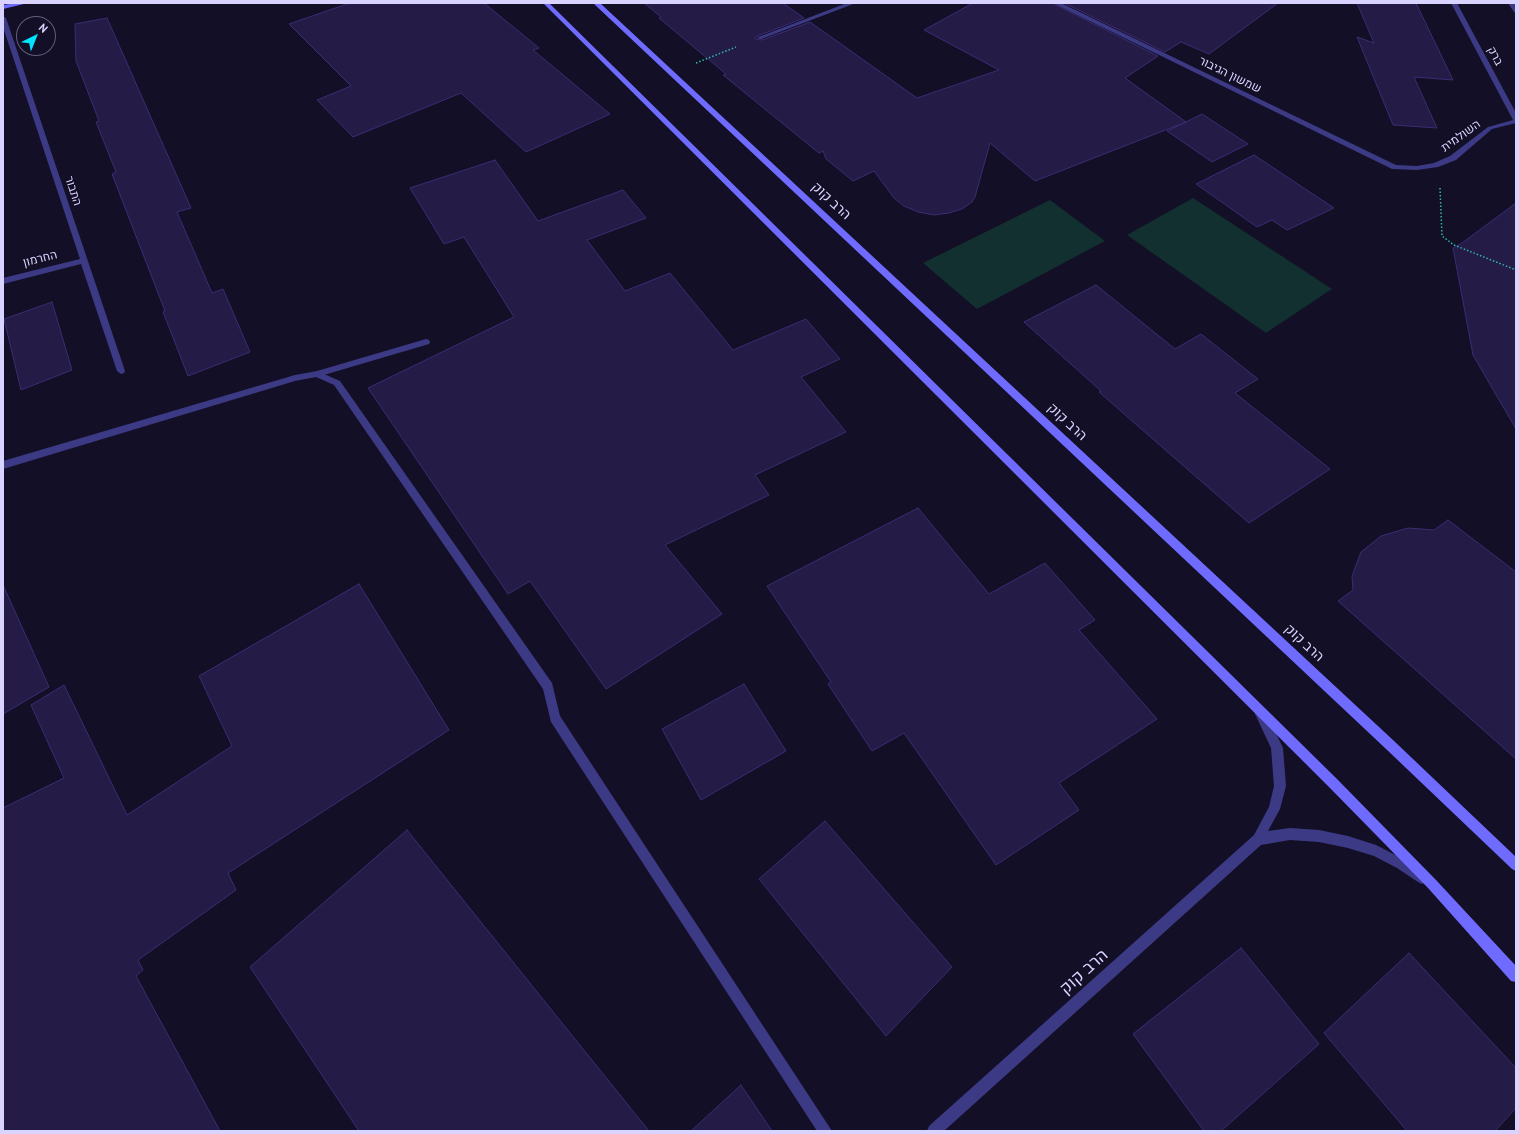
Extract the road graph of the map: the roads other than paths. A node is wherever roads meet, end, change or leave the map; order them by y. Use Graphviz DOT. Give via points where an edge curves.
graph roads {
  1 [pos="25,3"];
  2 [pos="546,3"];
  3 [pos="596,3"];
  4 [pos="853,3"];
  5 [pos="1056,3"];
  6 [pos="1454,3"];
  7 [pos="1511,3"];
  8 [pos="3,7"];
  9 [pos="1516,11"];
  10 [pos="3,18"];
  11 [pos="759,38"];
  12 [pos="1516,120"];
  13 [pos="1395,167"];
  14 [pos="83,261"];
  15 [pos="3,281"];
  16 [pos="426,342"];
  17 [pos="121,371"];
  18 [pos="317,374"];
  19 [pos="3,465"];
  20 [pos="1258,709"];
  21 [pos="1258,839"];
  22 [pos="1516,865"];
  23 [pos="1432,884"];
  24 [pos="1516,976"];
  25 [pos="825,1131"];
  26 [pos="934,1131"];
  1 -- 8 [label="main road"];
  2 -- 20 [label="main road, הרב קוק"];
  3 -- 22 [label="main road, הרב קוק" via="1390,744"];
  4 -- 11 [label="street"];
  5 -- 13 [label="street, שמשון הגיבור"];
  6 -- 12 [label="street, ברק"];
  7 -- 9 [label="street"];
  10 -- 14 [label="street, התבור"];
  12 -- 13 [label="street, השולמית" via="1490,128 1453,158 1435,165 1417,168"];
  14 -- 15 [label="street, החרמון"];
  14 -- 17 [label="street, התבור"];
  16 -- 18 [label="street"];
  18 -- 19 [label="street" via="295,378"];
  18 -- 25 [label="street" via="337,382 548,687 555,718"];
  20 -- 21 [label="street, הרב קוק" via="1277,748 1280,786 1274,809"];
  20 -- 23 [label="main road, הרב קוק"];
  21 -- 23 [label="street, הרב קוק" via="1290,834 1348,842 1376,851"];
  21 -- 26 [label="street, הרב קוק"];
  23 -- 24 [label="main road, הרב קוק"];
}
